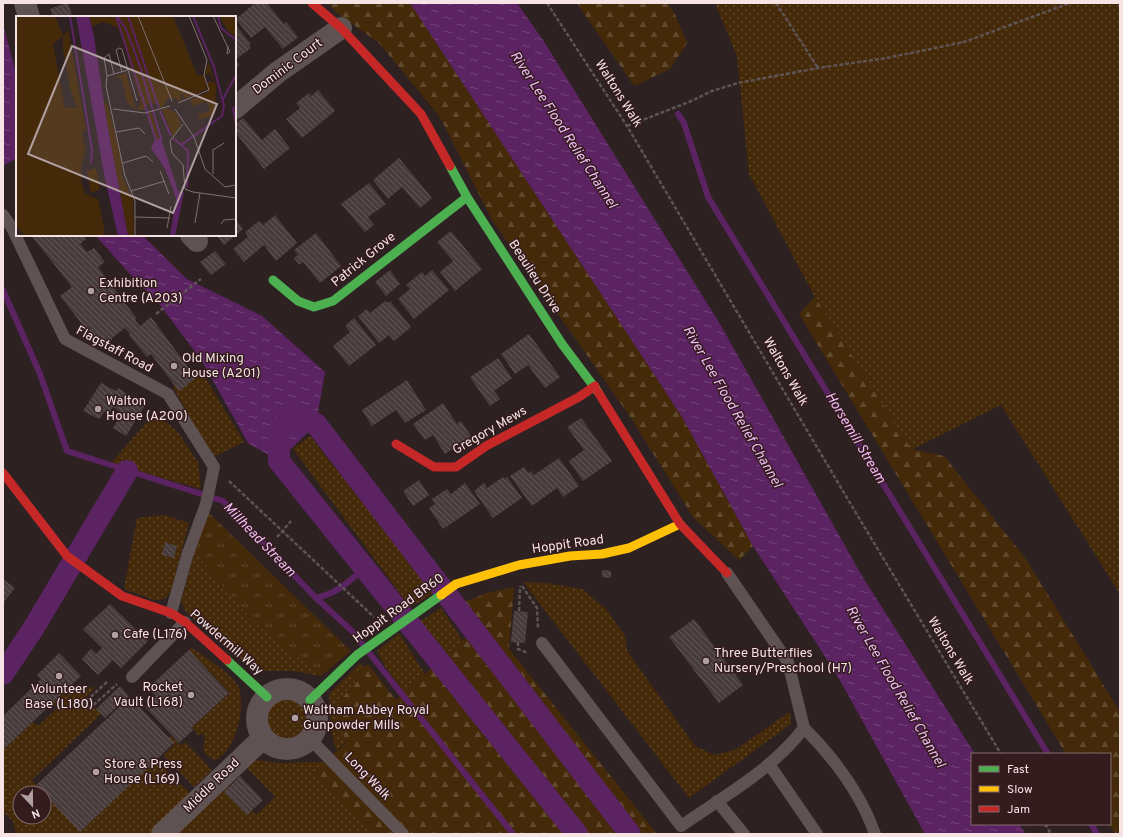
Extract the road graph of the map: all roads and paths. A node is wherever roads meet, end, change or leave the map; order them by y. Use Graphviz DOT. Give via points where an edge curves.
graph roads {
  1 [pos="25,3"];
  2 [pos="312,3"];
  3 [pos="547,3"];
  4 [pos="776,3"];
  5 [pos="1070,3"];
  6 [pos="29,16"];
  7 [pos="341,28"];
  8 [pos="818,68"];
  9 [pos="236,107"];
  10 [pos="627,126"];
  11 [pos="467,197"];
  12 [pos="3,215"];
  13 [pos="201,279"];
  14 [pos="273,280"];
  15 [pos="156,314"];
  16 [pos="595,386"];
  17 [pos="396,444"];
  18 [pos="213,471"];
  19 [pos="3,474"];
  20 [pos="291,521"];
  21 [pos="680,524"];
  22 [pos="277,537"];
  23 [pos="727,574"];
  24 [pos="456,584"];
  25 [pos="520,584"];
  26 [pos="171,613"];
  27 [pos="185,622"];
  28 [pos="388,631"];
  29 [pos="538,631"];
  30 [pos="518,642"];
  31 [pos="542,643"];
  32 [pos="532,655"];
  33 [pos="132,677"];
  34 [pos="107,682"];
  35 [pos="117,683"];
  36 [pos="267,696"];
  37 [pos="310,700"];
  38 [pos="804,728"];
  39 [pos="263,738"];
  40 [pos="310,739"];
  41 [pos="1000,753"];
  42 [pos="769,764"];
  43 [pos="717,801"];
  44 [pos="1046,825"];
  45 [pos="684,830"];
  46 [pos="162,834"];
  47 [pos="403,834"];
  48 [pos="744,834"];
  49 [pos="817,834"];
  50 [pos="875,834"];
  51 [pos="1051,834"];
  1 -- 6 [label="street"];
  2 -- 7 [label="street, Beaulieu Drive"];
  3 -- 10 [label="path, Waltons Walk"];
  4 -- 8 [label="path"];
  5 -- 8 [label="path" via="964,42 887,58"];
  7 -- 9 [label="street, Dominic Court" via="278,72"];
  7 -- 11 [label="street, Beaulieu Drive" via="421,114"];
  8 -- 10 [label="path" via="738,83"];
  10 -- 41 [label="path, Waltons Walk" via="852,508"];
  11 -- 14 [label="street, Patrick Grove" via="333,301 314,307 298,301"];
  11 -- 16 [label="street, Beaulieu Drive" via="562,344"];
  12 -- 18 [label="lane, Flagstaff Road" via="12,228 64,339 168,394"];
  13 -- 15 [label="path"];
  16 -- 17 [label="street, Gregory Mews" via="486,446 456,467 434,467"];
  16 -- 21 [label="street, Beaulieu Drive"];
  18 -- 26 [label="lane" via="206,504 187,556"];
  18 -- 28 [label="path"];
  19 -- 26 [label="street, Powdermill Way" via="67,556 122,596"];
  20 -- 22 [label="path"];
  21 -- 23 [label="street, Beaulieu Drive"];
  21 -- 24 [label="street, Hoppit Road" via="629,548 519,565"];
  23 -- 38 [label="lane" via="788,662"];
  24 -- 28 [label="street, Hoppit Road BR60"];
  25 -- 29 [label="path" via="537,608"];
  26 -- 27 [label="street, Powdermill Way"];
  27 -- 33 [label="lane"];
  27 -- 36 [label="street, Powdermill Way"];
  28 -- 37 [label="street, Hoppit Road BR60" via="357,655"];
  30 -- 32 [label="path" via="518,649"];
  31 -- 45 [label="lane"];
  34 -- 35 [label="path" via="85,702 90,708"];
  36 -- 37 [label="street" via="284,689 294,690"];
  36 -- 39 [label="street" via="258,712 258,725"];
  37 -- 40 [label="street" via="317,717 316,727"];
  38 -- 42 [label="lane" via="790,746"];
  38 -- 50 [label="lane" via="839,768 870,820"];
  39 -- 40 [label="street" via="274,746 288,749 297,748"];
  39 -- 46 [label="street, Middle Road"];
  40 -- 47 [label="lane, Long Walk"];
  42 -- 43 [label="lane"];
  42 -- 49 [label="lane"];
  43 -- 45 [label="lane"];
  43 -- 48 [label="lane"];
  44 -- 51 [label="path"];
}
